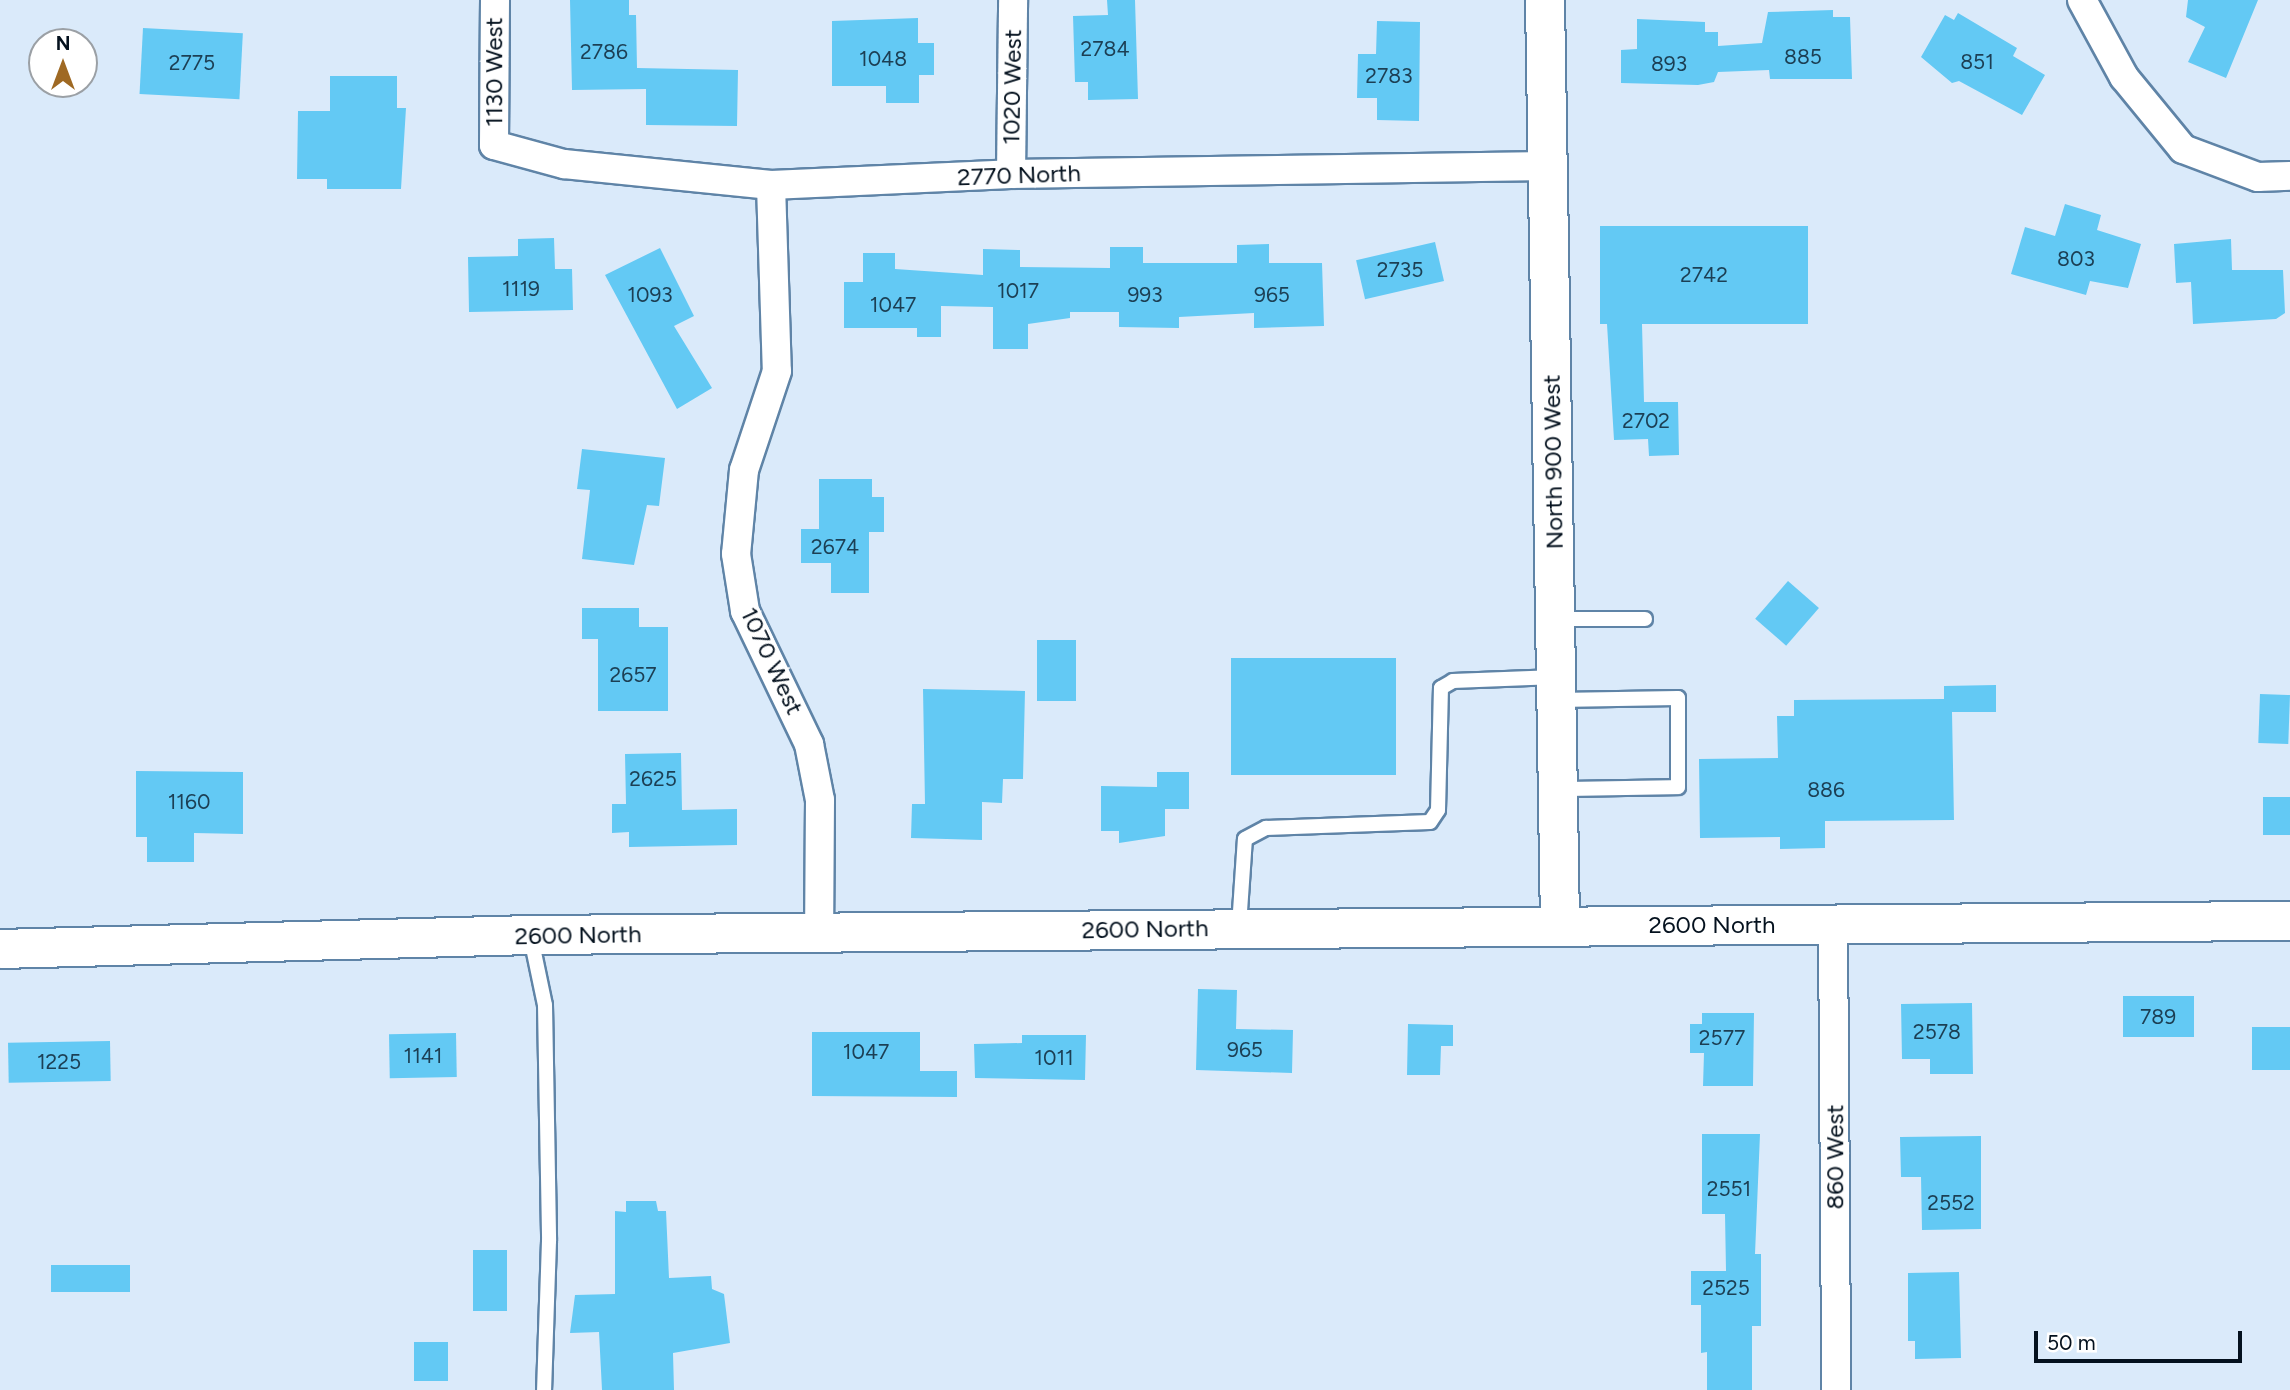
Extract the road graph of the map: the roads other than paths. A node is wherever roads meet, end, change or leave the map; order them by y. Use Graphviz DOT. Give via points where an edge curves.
graph roads {
  1 [pos="495,0"];
  2 [pos="1013,0"];
  3 [pos="1545,0"];
  4 [pos="2082,0"];
  5 [pos="494,145"];
  6 [pos="1548,166"];
  7 [pos="1011,174"];
  8 [pos="2290,176"];
  9 [pos="771,184"];
  10 [pos="1555,619"];
  11 [pos="1645,619"];
  12 [pos="1556,689"];
  13 [pos="1558,789"];
  14 [pos="2290,921"];
  15 [pos="1560,924"];
  16 [pos="1833,925"];
  17 [pos="1239,928"];
  18 [pos="819,932"];
  19 [pos="530,936"];
  20 [pos="0,949"];
  21 [pos="544,1390"];
  22 [pos="1836,1390"];
  1 -- 5 [label="street, 1130 West"];
  2 -- 7 [label="street, 1020 West"];
  3 -- 6 [label="street, North 900 West"];
  4 -- 8 [label="street" via="2124,77 2183,149 2258,177"];
  5 -- 9 [label="street, 2770 North" via="564,164"];
  6 -- 7 [label="street, 2770 North"];
  6 -- 10 [label="street, North 900 West"];
  7 -- 9 [label="street, 2770 North"];
  9 -- 18 [label="street, 1070 West" via="777,371 744,470 736,554 745,611 809,744 820,800"];
  10 -- 11 [label="lane"];
  10 -- 12 [label="street, North 900 West"];
  12 -- 13 [label="street, North 900 West"];
  12 -- 13 [label="lane" via="1678,698 1678,787"];
  12 -- 17 [label="lane" via="1453,681 1441,688 1438,810 1430,822 1266,828 1245,839"];
  13 -- 15 [label="street, North 900 West"];
  14 -- 16 [label="street, 2600 North"];
  15 -- 16 [label="street, 2600 North"];
  15 -- 17 [label="street, 2600 North"];
  16 -- 22 [label="street, 860 West"];
  17 -- 18 [label="street, 2600 North"];
  18 -- 19 [label="street, 2600 North"];
  19 -- 20 [label="street, 2600 North"];
  19 -- 21 [label="lane" via="545,1005 550,1241"];
}
